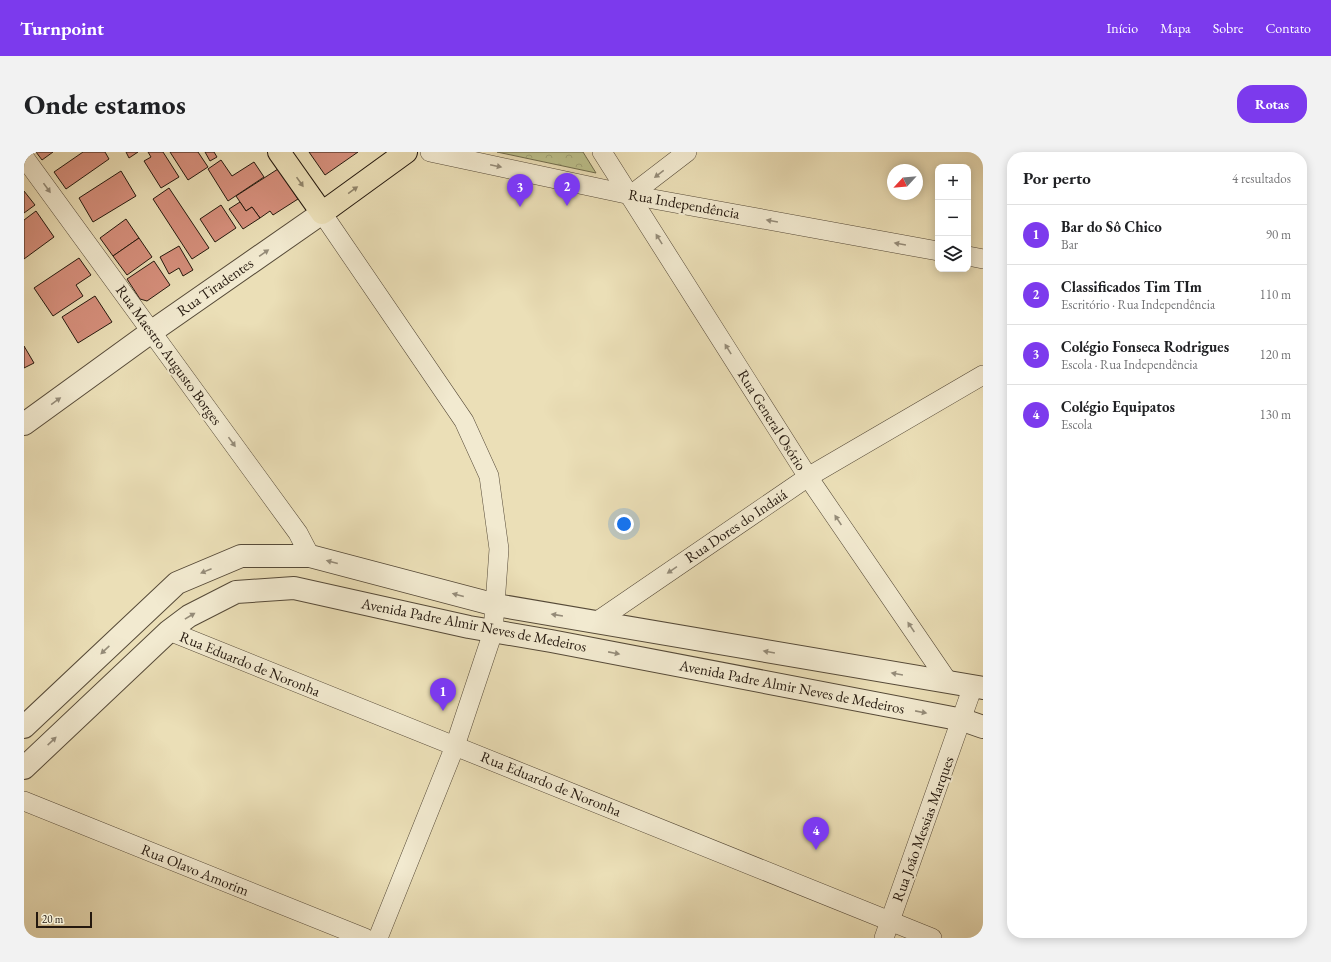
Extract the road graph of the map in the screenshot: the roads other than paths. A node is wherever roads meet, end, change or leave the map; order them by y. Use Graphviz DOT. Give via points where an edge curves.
graph roads {
  1 [pos="279,152"];
  2 [pos="406,152"];
  3 [pos="430,152"];
  4 [pos="602,152"];
  5 [pos="687,152"];
  6 [pos="24,157"];
  7 [pos="631,195"];
  8 [pos="322,213"];
  9 [pos="935,250"];
  10 [pos="971,257"];
  11 [pos="983,259"];
  12 [pos="151,332"];
  13 [pos="981,380"];
  14 [pos="24,424"];
  15 [pos="808,477"];
  16 [pos="310,556"];
  17 [pos="496,605"];
  18 [pos="596,622"];
  19 [pos="169,631"];
  20 [pos="493,632"];
  21 [pos="949,682"];
  22 [pos="978,687"];
  23 [pos="962,720"];
  24 [pos="24,727"];
  25 [pos="983,727"];
  26 [pos="455,746"];
  27 [pos="24,768"];
  28 [pos="24,801"];
  29 [pos="887,930"];
  30 [pos="365,938"];
  31 [pos="378,938"];
  32 [pos="932,938"];
  1 -- 8 [label="main road, one-way"];
  8 -- 2 [label="main road, Rua Tiradentes, one-way"];
  3 -- 7 [label="street, Rua Independência, one-way"];
  4 -- 7 [label="street, Rua General Osório"];
  5 -- 7 [label="street, one-way"];
  6 -- 12 [label="street, Rua Maestro Augusto Borges, one-way"];
  9 -- 7 [label="street, Rua Independência, one-way"];
  15 -- 7 [label="street, Rua General Osório, one-way"];
  12 -- 8 [label="street, Rua Tiradentes, one-way"];
  8 -- 17 [label="street" via="464,421 489,476 499,550"];
  10 -- 11 [label="street"];
  14 -- 12 [label="street, Rua Tiradentes, one-way"];
  12 -- 16 [label="street, Rua Maestro Augusto Borges, one-way" via="298,533"];
  13 -- 15 [label="street, Rua Dores do Indaiá"];
  15 -- 18 [label="street, Rua Dores do Indaiá, one-way"];
  21 -- 15 [label="street, Rua General Osório, one-way"];
  17 -- 16 [label="street, Avenida Padre Almir Neves de Medeiros, one-way"];
  16 -- 24 [label="street, Avenida Padre Almir Neves de Medeiros, one-way" via="242,556 177,583"];
  18 -- 17 [label="street, Avenida Padre Almir Neves de Medeiros, one-way"];
  17 -- 20 [label="street"];
  21 -- 18 [label="street, Avenida Padre Almir Neves de Medeiros, one-way"];
  19 -- 20 [label="street, Avenida Padre Almir Neves de Medeiros, one-way" via="189,616 236,592 294,588"];
  19 -- 26 [label="street, Rua Eduardo de Noronha"];
  27 -- 19 [label="street, Avenida Padre Almir Neves de Medeiros, one-way"];
  20 -- 23 [label="street, Avenida Padre Almir Neves de Medeiros, one-way" via="552,641"];
  20 -- 26 [label="street"];
  21 -- 22 [label="street, Avenida Padre Almir Neves de Medeiros"];
  22 -- 23 [label="street, Rua João Messias Marques"];
  23 -- 25 [label="street, Avenida Padre Almir Neves de Medeiros"];
  23 -- 29 [label="street, Rua João Messias Marques"];
  26 -- 29 [label="street, Rua Eduardo de Noronha"];
  26 -- 31 [label="street"];
  28 -- 30 [label="street, Rua Olavo Amorim"];
  29 -- 32 [label="street, Rua Eduardo de Noronha"];
}
